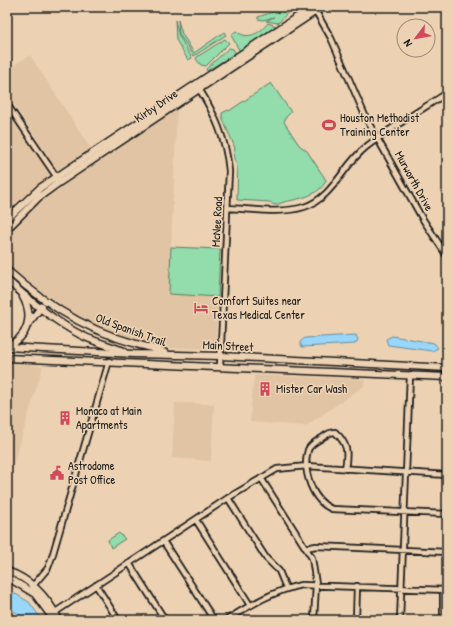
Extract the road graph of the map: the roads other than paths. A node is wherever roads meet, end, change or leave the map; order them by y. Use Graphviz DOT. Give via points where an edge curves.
graph roads {
  1 [pos="322,7"];
  2 [pos="314,8"];
  3 [pos="198,88"];
  4 [pos="447,93"];
  5 [pos="7,104"];
  6 [pos="378,138"];
  7 [pos="58,180"];
  8 [pos="228,208"];
  9 [pos="7,219"];
  10 [pos="7,229"];
  11 [pos="447,256"];
  12 [pos="7,270"];
  13 [pos="7,280"];
  14 [pos="19,290"];
  15 [pos="46,302"];
  16 [pos="41,309"];
  17 [pos="27,326"];
  18 [pos="103,334"];
  19 [pos="99,342"];
  20 [pos="7,346"];
  21 [pos="109,352"];
  22 [pos="134,354"];
  23 [pos="169,355"];
  24 [pos="221,356"];
  25 [pos="7,358"];
  26 [pos="109,362"];
  27 [pos="332,362"];
  28 [pos="160,364"];
  29 [pos="371,364"];
  30 [pos="220,366"];
  31 [pos="411,366"];
  32 [pos="447,368"];
  33 [pos="331,372"];
  34 [pos="371,374"];
  35 [pos="410,375"];
  36 [pos="447,377"];
  37 [pos="307,466"];
  38 [pos="345,469"];
  39 [pos="406,472"];
  40 [pos="447,475"];
  41 [pos="261,478"];
  42 [pos="228,498"];
  43 [pos="404,511"];
  44 [pos="447,514"];
  45 [pos="196,520"];
  46 [pos="163,541"];
  47 [pos="306,548"];
  48 [pos="402,549"];
  49 [pos="447,552"];
  50 [pos="129,563"];
  51 [pos="7,571"];
  52 [pos="7,577"];
  53 [pos="316,584"];
  54 [pos="96,585"];
  55 [pos="357,586"];
  56 [pos="32,588"];
  57 [pos="286,588"];
  58 [pos="401,588"];
  59 [pos="445,590"];
  60 [pos="250,605"];
  61 [pos="53,616"];
  62 [pos="59,620"];
  63 [pos="118,620"];
  64 [pos="165,620"];
  65 [pos="214,620"];
  66 [pos="226,620"];
  67 [pos="314,620"];
  68 [pos="356,620"];
  69 [pos="400,620"];
  70 [pos="443,620"];
  1 -- 2 [label="main road, Kirby Drive"];
  2 -- 3 [label="main road, Kirby Drive"];
  2 -- 6 [label="street, Murworth Drive" via="331,38 358,101"];
  3 -- 7 [label="main road, Kirby Drive"];
  3 -- 8 [label="street, McNee Road" via="218,122 225,144 229,171"];
  4 -- 6 [label="street"];
  5 -- 7 [label="street"];
  6 -- 8 [label="street" via="360,152 328,191 313,203 293,209"];
  6 -- 11 [label="street, Murworth Drive" via="422,218"];
  7 -- 9 [label="main road, Kirby Drive" via="31,194"];
  7 -- 10 [label="main road, Kirby Drive"];
  8 -- 24 [label="street, McNee Road"];
  12 -- 15 [label="main road, Old Spanish Trail"];
  13 -- 14 [label="main road, Old Spanish Trail"];
  14 -- 16 [label="main road, Old Spanish Trail"];
  14 -- 17 [label="main road" via="29,313"];
  15 -- 16 [label="main road"];
  15 -- 18 [label="main road, Old Spanish Trail"];
  16 -- 17 [label="main road"];
  16 -- 19 [label="main road, Old Spanish Trail" via="63,325"];
  17 -- 20 [label="main road" via="19,340"];
  18 -- 19 [label="main road"];
  18 -- 23 [label="main road, Old Spanish Trail" via="160,350"];
  19 -- 22 [label="main road, Old Spanish Trail"];
  20 -- 21 [label="main road, Main Street"];
  21 -- 22 [label="main road, Main Street"];
  21 -- 26 [label="main road"];
  22 -- 23 [label="main road, Main Street"];
  22 -- 28 [label="main road, Old Spanish Trail"];
  23 -- 24 [label="main road, Main Street"];
  24 -- 27 [label="main road, Main Street"];
  24 -- 30 [label="street, McNee Road"];
  25 -- 26 [label="main road, Main Street"];
  26 -- 28 [label="main road, Main Street"];
  26 -- 56 [label="street" via="52,557 48,568"];
  27 -- 29 [label="main road, Main Street"];
  27 -- 33 [label="main road"];
  28 -- 30 [label="main road, Main Street"];
  29 -- 31 [label="main road, Main Street"];
  29 -- 34 [label="main road"];
  30 -- 33 [label="main road, Main Street"];
  31 -- 32 [label="main road, Main Street"];
  31 -- 35 [label="main road"];
  33 -- 34 [label="main road, Main Street"];
  34 -- 35 [label="main road, Main Street"];
  35 -- 36 [label="main road, Main Street"];
  35 -- 39 [label="street"];
  37 -- 38 [label="street"];
  37 -- 38 [label="street" via="308,450 311,445 330,432 335,432 348,452"];
  37 -- 41 [label="street" via="282,468"];
  37 -- 43 [label="street" via="310,484 326,507"];
  38 -- 39 [label="street"];
  39 -- 40 [label="street"];
  39 -- 43 [label="street"];
  41 -- 42 [label="street"];
  41 -- 47 [label="street"];
  42 -- 45 [label="street"];
  42 -- 57 [label="street" via="266,558 279,571"];
  43 -- 44 [label="street"];
  43 -- 48 [label="street"];
  45 -- 46 [label="street"];
  45 -- 60 [label="street"];
  46 -- 50 [label="street"];
  46 -- 65 [label="street"];
  47 -- 48 [label="street" via="316,546"];
  47 -- 53 [label="street" via="312,558"];
  48 -- 49 [label="street"];
  48 -- 58 [label="street"];
  50 -- 54 [label="street"];
  50 -- 64 [label="street"];
  51 -- 56 [label="main road" via="20,576"];
  52 -- 56 [label="main road"];
  53 -- 55 [label="street"];
  53 -- 57 [label="street"];
  53 -- 67 [label="street"];
  54 -- 61 [label="street"];
  54 -- 63 [label="street"];
  55 -- 58 [label="street"];
  55 -- 68 [label="street"];
  56 -- 61 [label="main road"];
  57 -- 60 [label="street"];
  58 -- 59 [label="street"];
  58 -- 69 [label="street"];
  59 -- 70 [label="street"];
  60 -- 66 [label="street"];
  61 -- 62 [label="main road"];
}
